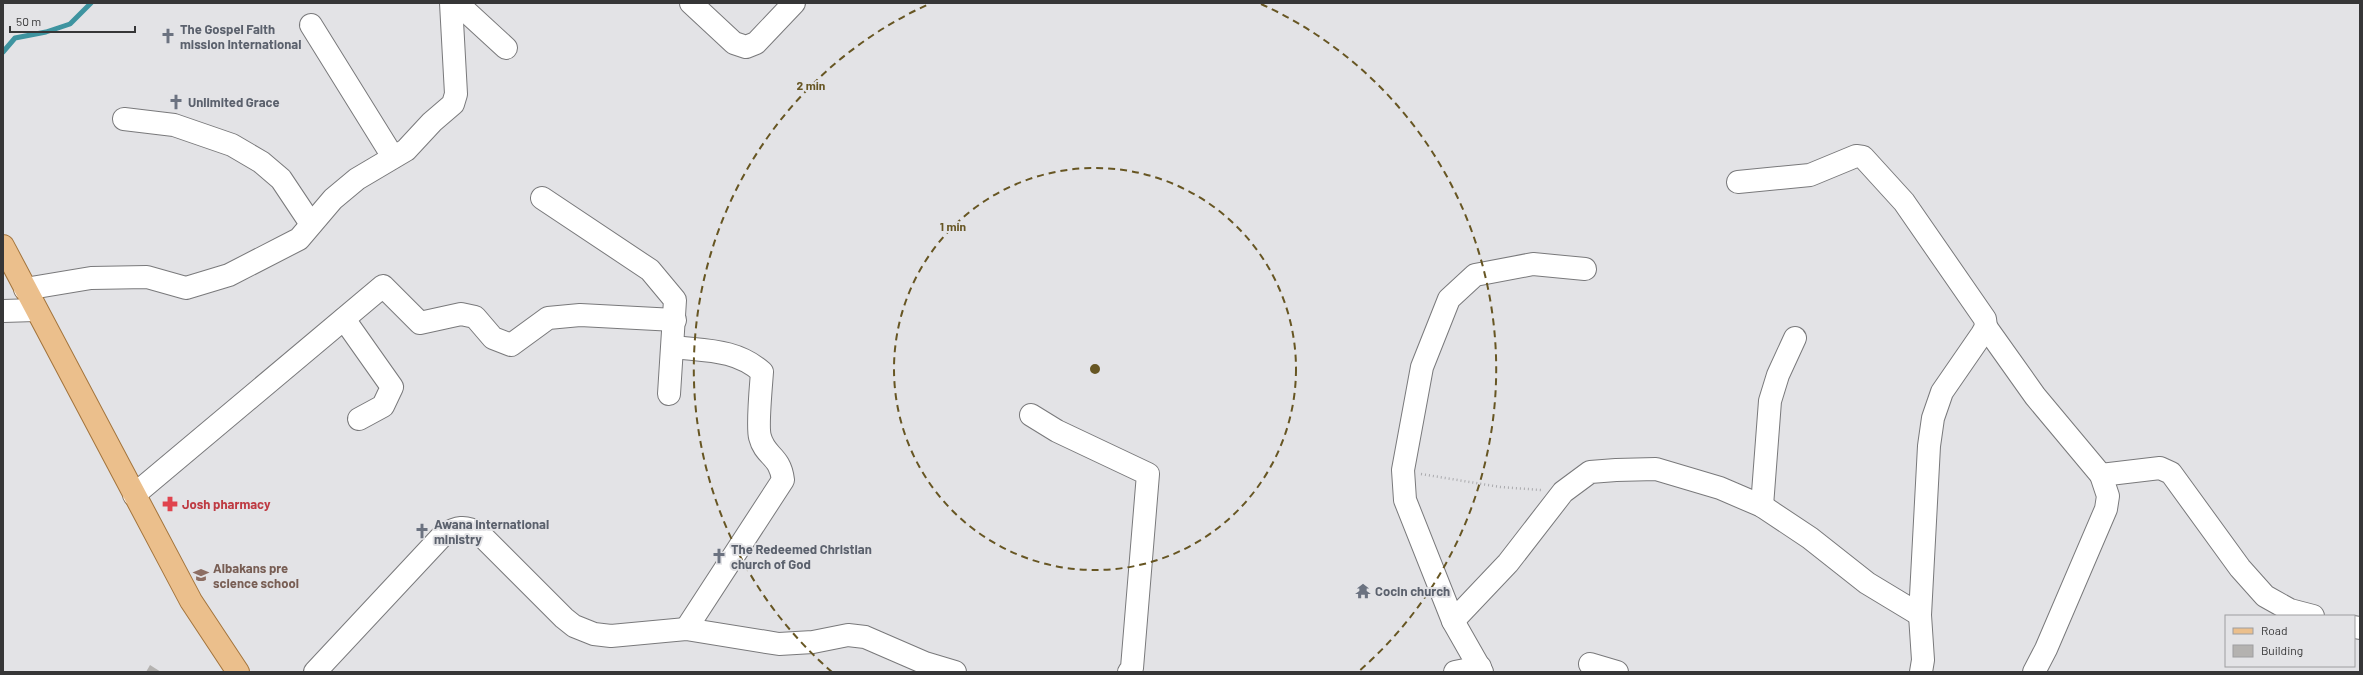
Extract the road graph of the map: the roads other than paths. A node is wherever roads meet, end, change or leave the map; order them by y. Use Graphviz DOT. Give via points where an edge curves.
graph roads {
  1 [pos="451,3"];
  2 [pos="456,3"];
  3 [pos="691,3"];
  4 [pos="794,3"];
  5 [pos="311,25"];
  6 [pos="506,48"];
  7 [pos="124,119"];
  8 [pos="393,157"];
  9 [pos="1738,182"];
  10 [pos="542,198"];
  11 [pos="311,224"];
  12 [pos="3,246"];
  13 [pos="1585,269"];
  14 [pos="25,289"];
  15 [pos="35,310"];
  16 [pos="3,311"];
  17 [pos="344,319"];
  18 [pos="675,320"];
  19 [pos="1986,327"];
  20 [pos="1795,338"];
  21 [pos="673,347"];
  22 [pos="669,394"];
  23 [pos="1031,415"];
  24 [pos="359,419"];
  25 [pos="2101,475"];
  26 [pos="134,495"];
  27 [pos="1762,506"];
  28 [pos="1920,615"];
  29 [pos="2309,615"];
  30 [pos="1453,621"];
  31 [pos="686,629"];
  32 [pos="1590,664"];
  33 [pos="1481,670"];
  34 [pos="238,672"];
  35 [pos="315,672"];
  36 [pos="955,672"];
  37 [pos="1129,672"];
  38 [pos="1455,672"];
  39 [pos="1617,672"];
  40 [pos="1921,672"];
  41 [pos="2034,672"];
  1 -- 8 [label="street" via="456,94 453,104 406,150"];
  2 -- 6 [label="street"];
  3 -- 4 [label="street" via="734,43 746,47 756,43"];
  5 -- 8 [label="street"];
  7 -- 11 [label="street" via="174,124 232,145 261,162 281,179"];
  8 -- 11 [label="street" via="357,179 333,199"];
  9 -- 19 [label="street" via="1810,176 1856,156 1863,157 1904,202 1985,319"];
  10 -- 18 [label="street" via="650,270 675,300"];
  11 -- 14 [label="street" via="299,239 236,271 186,288 147,277 91,278"];
  12 -- 14 [label="main road"];
  13 -- 30 [label="street" via="1534,264 1475,275 1449,299 1422,367 1403,470 1405,500"];
  14 -- 15 [label="main road"];
  15 -- 16 [label="street"];
  15 -- 26 [label="main road"];
  17 -- 18 [label="street" via="383,286 420,323 461,314 475,317 493,338 511,345 548,318 580,315"];
  17 -- 24 [label="street" via="392,387 384,406"];
  17 -- 26 [label="street"];
  18 -- 21 [label="street"];
  19 -- 25 [label="street" via="2035,396"];
  19 -- 28 [label="street" via="1942,392 1933,418 1929,446"];
  20 -- 27 [label="street" via="1778,375 1770,401"];
  21 -- 22 [label="street"];
  21 -- 31 [label="street" via="738,356 750,361 762,372 760,437 766,450 778,460 783,480"];
  23 -- 37 [label="street" via="1057,431 1148,474 1132,668"];
  25 -- 29 [label="street" via="2160,468 2171,473 2240,568 2264,596 2290,610"];
  25 -- 41 [label="street" via="2108,496 2106,510"];
  26 -- 34 [label="main road" via="191,601"];
  27 -- 28 [label="street" via="1810,538 1867,584"];
  27 -- 30 [label="street" via="1720,488 1656,469 1590,472 1563,492 1508,563"];
  28 -- 40 [label="street" via="1923,660"];
  30 -- 33 [label="street"];
  31 -- 35 [label="street" via="611,636 594,634 574,626 479,533 469,527 456,528 444,535"];
  31 -- 36 [label="street" via="779,644 813,642 848,635 865,636 925,663"];
  32 -- 39 [label="street"];
  33 -- 38 [label="street"];
}
